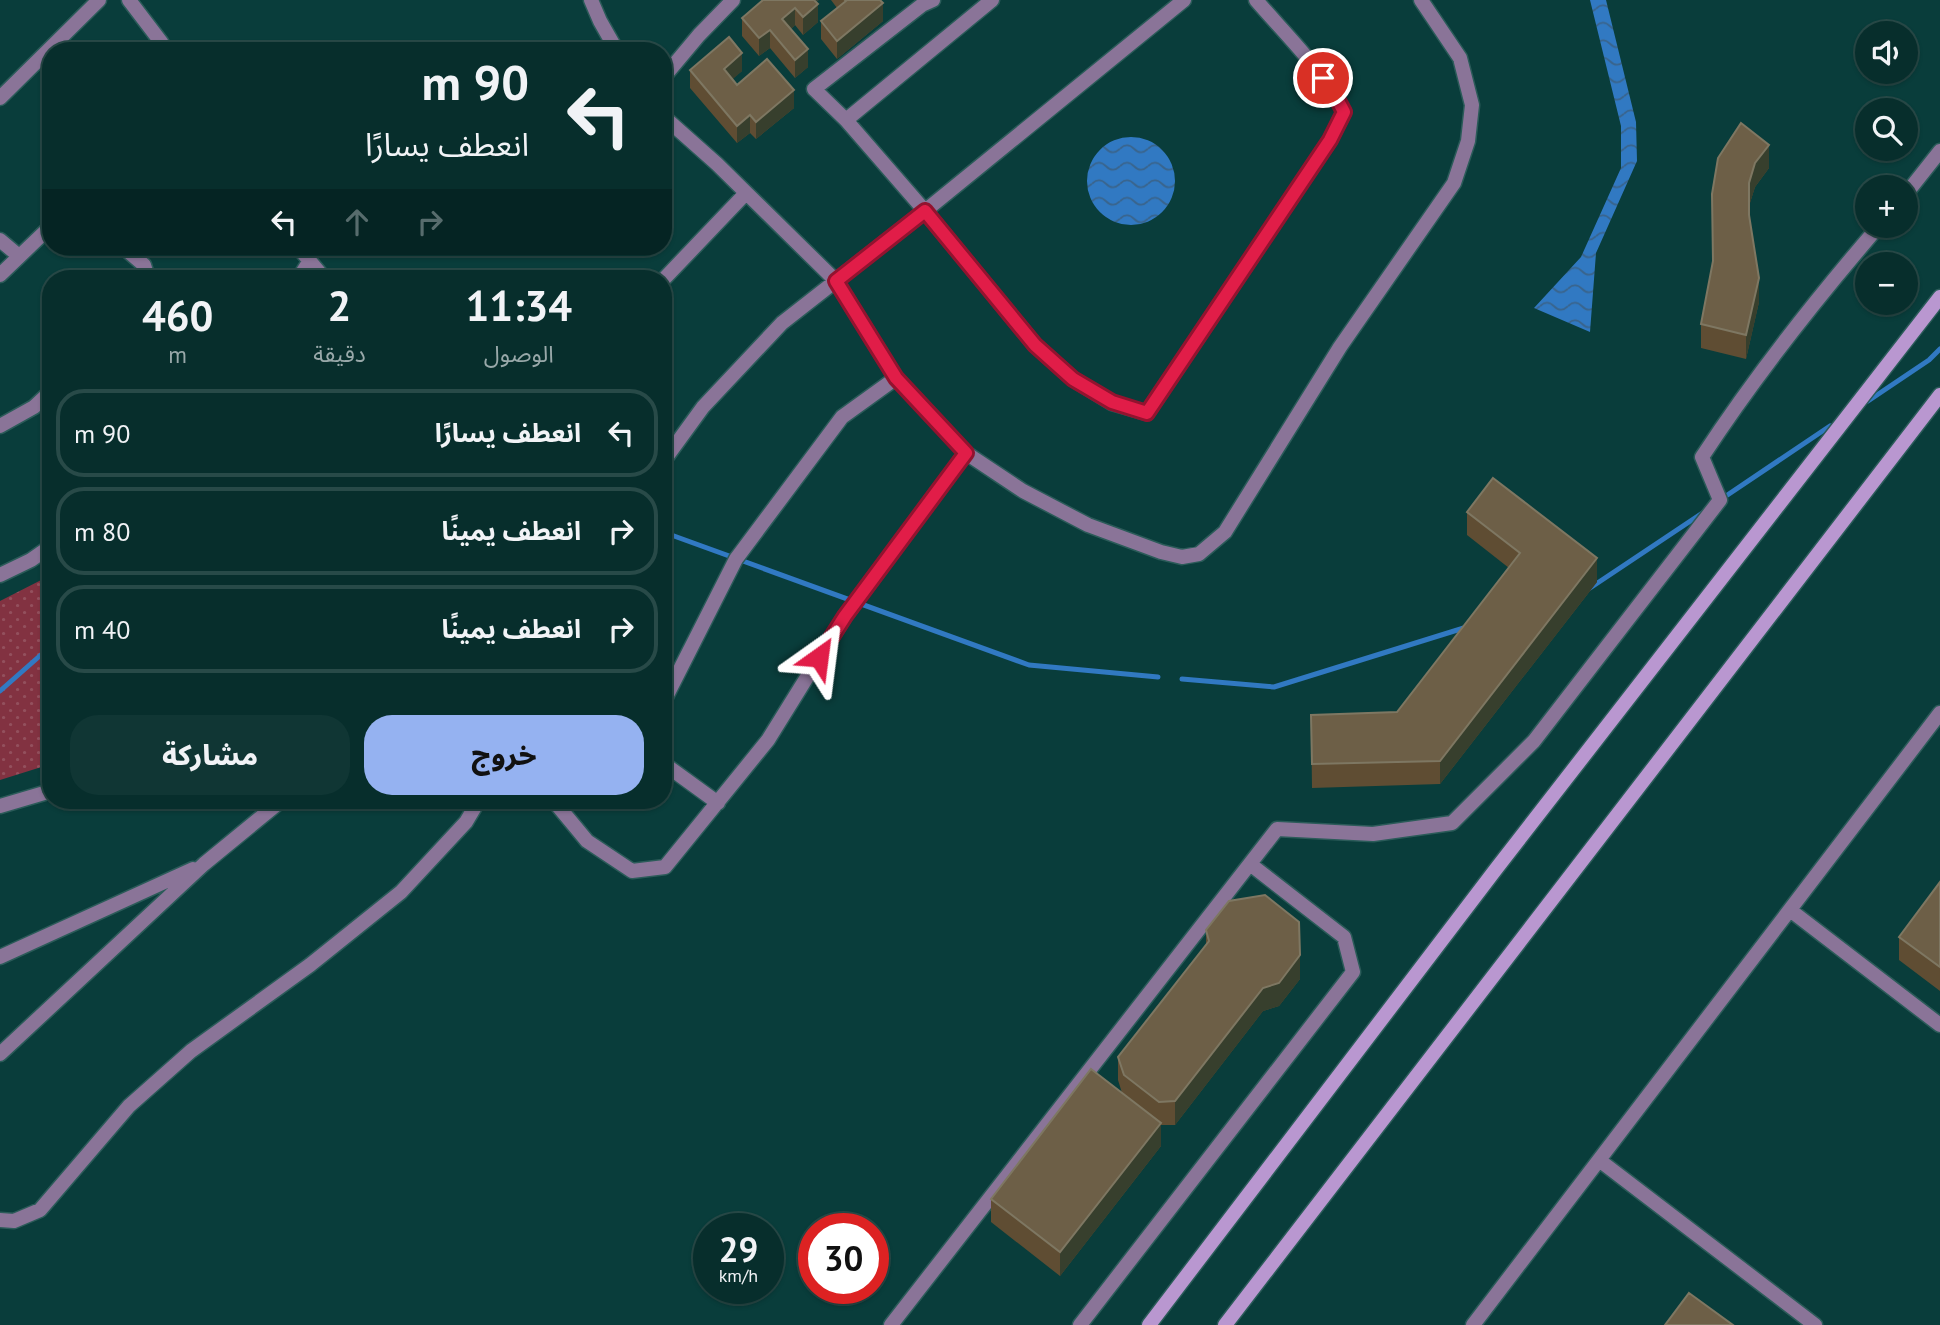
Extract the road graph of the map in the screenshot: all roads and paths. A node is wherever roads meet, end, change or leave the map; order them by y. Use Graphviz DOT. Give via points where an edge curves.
graph roads {
  1 [pos="99,0"];
  2 [pos="130,0"];
  3 [pos="591,0"];
  4 [pos="733,0"];
  5 [pos="933,0"];
  6 [pos="992,0"];
  7 [pos="1184,0"];
  8 [pos="1256,0"];
  9 [pos="1420,0"];
  10 [pos="57,42"];
  11 [pos="161,42"];
  12 [pos="612,42"];
  13 [pos="42,56"];
  14 [pos="672,67"];
  15 [pos="0,98"];
  16 [pos="846,120"];
  17 [pos="672,124"];
  18 [pos="1940,151"];
  19 [pos="1918,179"];
  20 [pos="746,193"];
  21 [pos="925,211"];
  22 [pos="42,234"];
  23 [pos="1869,238"];
  24 [pos="0,240"];
  25 [pos="19,256"];
  26 [pos="134,256"];
  27 [pos="305,256"];
  28 [pos="309,262"];
  29 [pos="146,270"];
  30 [pos="304,270"];
  31 [pos="316,270"];
  32 [pos="672,271"];
  33 [pos="0,275"];
  34 [pos="836,281"];
  35 [pos="1940,297"];
  36 [pos="896,378"];
  37 [pos="1940,395"];
  38 [pos="42,399"];
  39 [pos="0,426"];
  40 [pos="672,450"];
  41 [pos="966,453"];
  42 [pos="42,552"];
  43 [pos="0,575"];
  44 [pos="672,685"];
  45 [pos="1940,713"];
  46 [pos="672,770"];
  47 [pos="42,794"];
  48 [pos="718,803"];
  49 [pos="0,806"];
  50 [pos="271,809"];
  51 [pos="474,809"];
  52 [pos="561,809"];
  53 [pos="204,864"];
  54 [pos="1250,864"];
  55 [pos="1790,910"];
  56 [pos="0,957"];
  57 [pos="1940,1025"];
  58 [pos="1,1050"];
  59 [pos="1599,1160"];
  60 [pos="0,1220"];
  61 [pos="891,1325"];
  62 [pos="1080,1325"];
  63 [pos="1149,1325"];
  64 [pos="1225,1325"];
  65 [pos="1473,1325"];
  66 [pos="1815,1325"];
  1 -- 10 [label="street"];
  2 -- 11 [label="street"];
  3 -- 12 [label="street"];
  4 -- 14 [label="street"];
  5 -- 16 [label="street" via="814,89"];
  6 -- 16 [label="street"];
  7 -- 21 [label="street"];
  8 -- 21 [label="street" via="1323,78 1344,112 1330,140 1147,413 1112,402 1073,379 1035,345"];
  9 -- 41 [label="street" via="1460,58 1472,106 1468,141 1454,183 1340,347 1225,531 1199,554 1182,557 1161,552 1088,525 1023,491"];
  13 -- 15 [label="street"];
  16 -- 21 [label="street"];
  17 -- 20 [label="street"];
  18 -- 19 [label="street"];
  20 -- 32 [label="street"];
  20 -- 34 [label="street"];
  21 -- 34 [label="street"];
  22 -- 25 [label="street"];
  23 -- 54 [label="street" via="1809,311 1702,457 1720,500 1525,750 1452,823 1373,834 1277,829"];
  24 -- 25 [label="street"];
  25 -- 33 [label="street"];
  26 -- 29 [label="street"];
  27 -- 28 [label="street"];
  28 -- 30 [label="street"];
  28 -- 31 [label="street"];
  34 -- 36 [label="street"];
  34 -- 40 [label="street" via="782,323 703,407"];
  35 -- 63 [label="main road"];
  36 -- 41 [label="street"];
  36 -- 44 [label="street" via="842,417 736,559"];
  37 -- 64 [label="main road"];
  38 -- 39 [label="street"];
  41 -- 48 [label="street" via="845,616 768,740"];
  42 -- 43 [label="street"];
  45 -- 55 [label="street"];
  46 -- 48 [label="street"];
  47 -- 49 [label="street"];
  48 -- 52 [label="street" via="666,867 632,871 587,841"];
  50 -- 53 [label="street"];
  51 -- 60 [label="street" via="401,892 191,1051 130,1106 40,1210 15,1221"];
  53 -- 56 [label="street"];
  53 -- 58 [label="street"];
  54 -- 61 [label="street"];
  54 -- 62 [label="street" via="1344,937 1353,972"];
  55 -- 57 [label="street"];
  55 -- 59 [label="street"];
  59 -- 65 [label="street"];
  59 -- 66 [label="street"];
}
